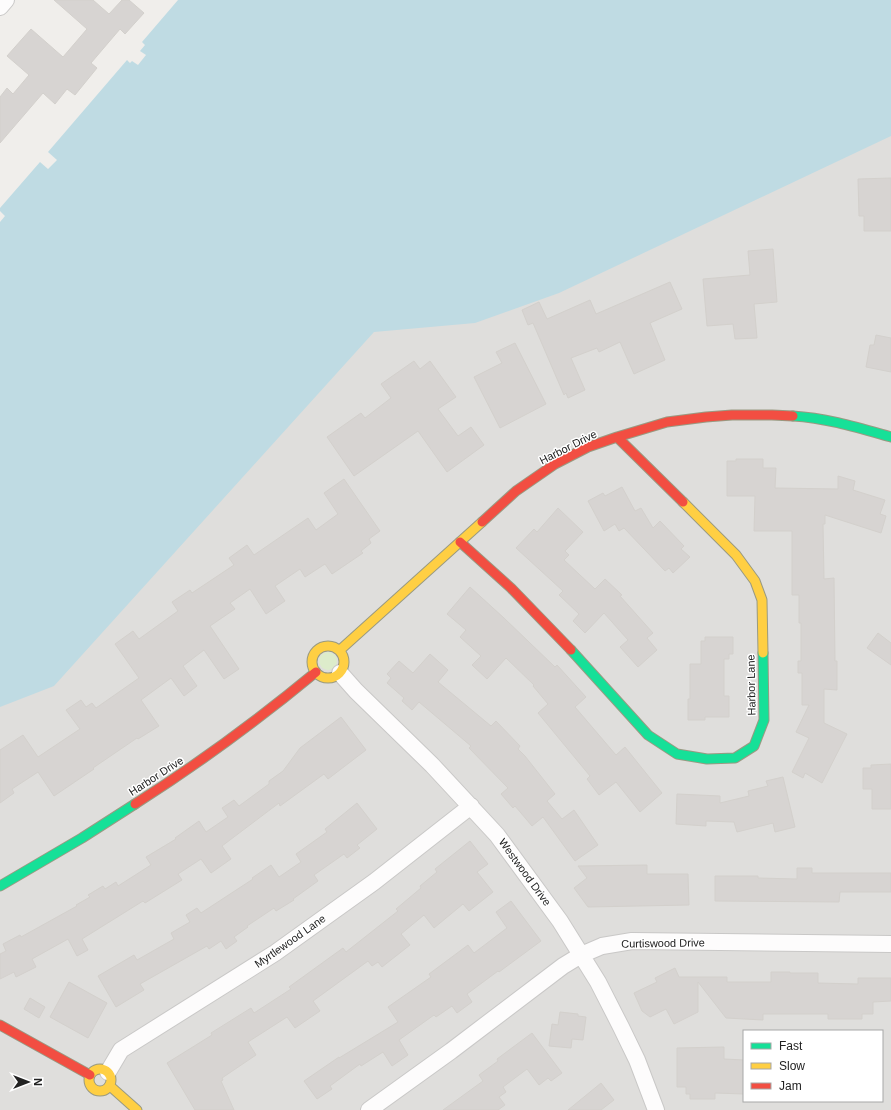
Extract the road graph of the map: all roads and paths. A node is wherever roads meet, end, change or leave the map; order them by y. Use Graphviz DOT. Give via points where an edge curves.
graph roads {
  1 [pos="6,0"];
  2 [pos="0,7"];
  3 [pos="617,437"];
  4 [pos="891,438"];
  5 [pos="460,542"];
  6 [pos="340,650"];
  7 [pos="316,672"];
  8 [pos="340,673"];
  9 [pos="471,806"];
  10 [pos="0,886"];
  11 [pos="891,944"];
  12 [pos="581,955"];
  13 [pos="0,1025"];
  14 [pos="90,1075"];
  15 [pos="109,1079"];
  16 [pos="137,1110"];
  17 [pos="369,1110"];
  18 [pos="656,1110"];
  1 -- 2 [label="street"];
  3 -- 4 [label="street, Harbor Drive" via="666,422 732,415 772,415 842,423"];
  3 -- 5 [label="street, Harbor Drive" via="588,447 555,464 516,491"];
  3 -- 5 [label="street, Harbor Lane" via="736,555 755,581 762,600 764,720 754,746 735,758 707,759 677,754 648,735 511,588"];
  5 -- 6 [label="street, Harbor Drive"];
  6 -- 7 [label="street" via="327,645 316,650 312,662"];
  6 -- 8 [label="street" via="344,665"];
  7 -- 8 [label="street" via="324,678 331,678"];
  7 -- 10 [label="street, Harbor Drive" via="210,754 154,792"];
  8 -- 9 [label="street, Westwood Drive"];
  9 -- 12 [label="street, Westwood Drive" via="511,853"];
  9 -- 15 [label="street, Myrtlewood Lane" via="374,882 275,953 122,1050 116,1058"];
  11 -- 12 [label="street, Curtiswood Drive" via="632,941 602,946"];
  12 -- 17 [label="street, Curtiswood Drive"];
  12 -- 18 [label="street, Westwood Drive" via="621,1027"];
  13 -- 14 [label="street"];
  14 -- 15 [label="street" via="93,1071 103,1069"];
  14 -- 15 [label="street" via="90,1085 97,1092 107,1090"];
  15 -- 16 [label="street"];
}
